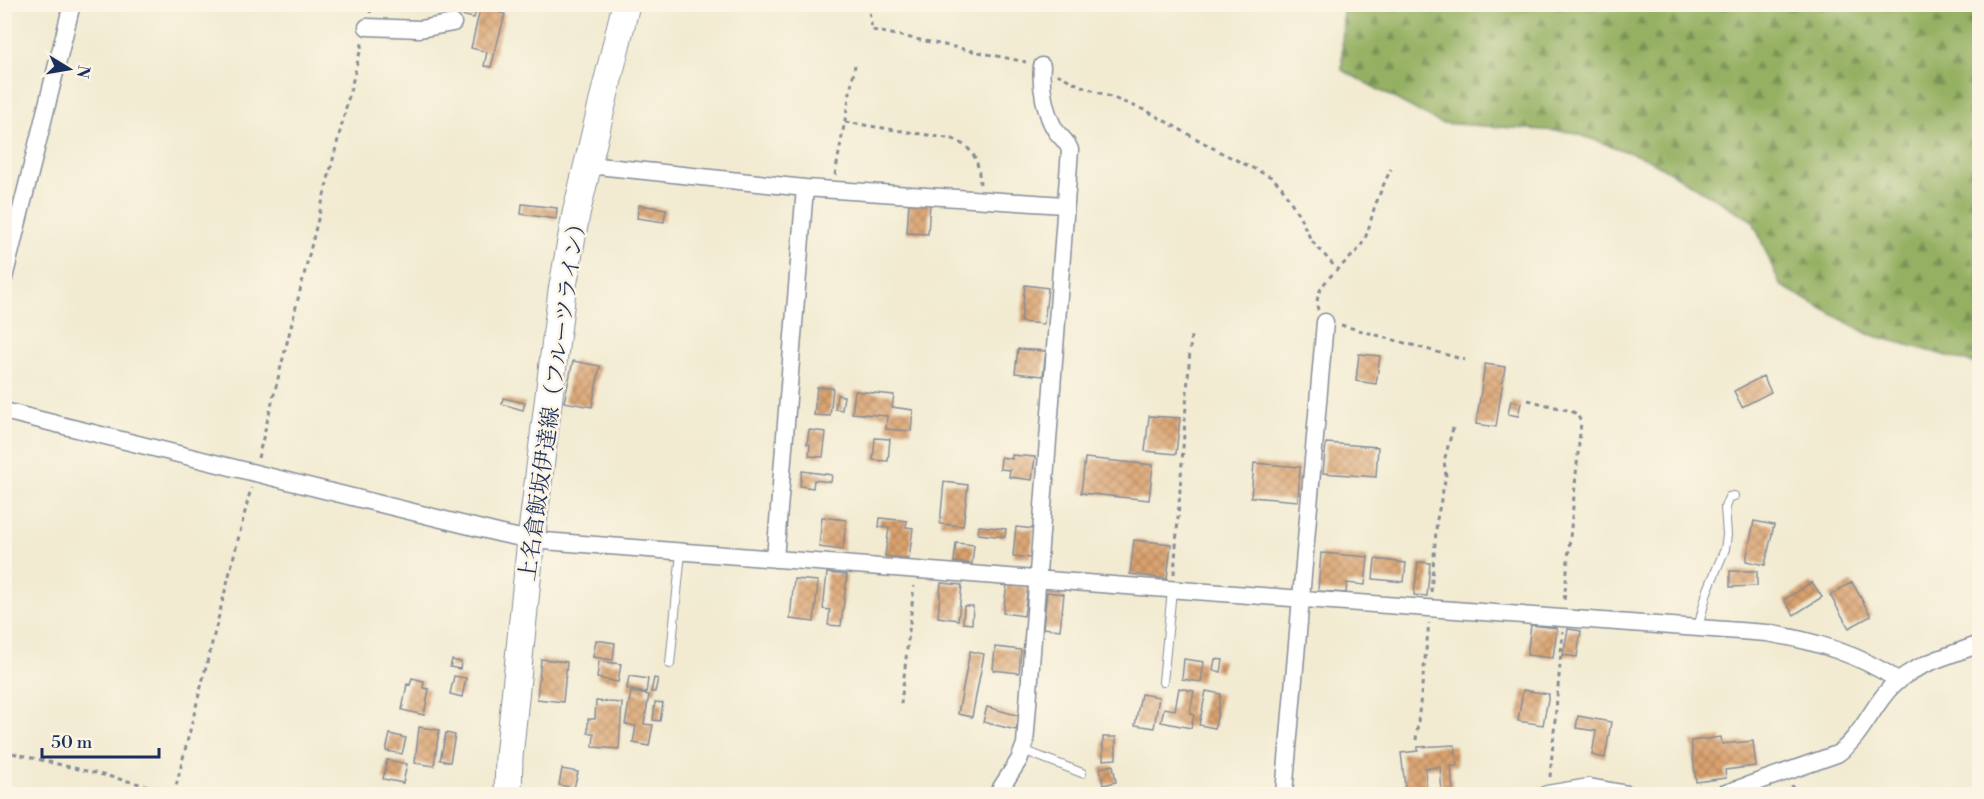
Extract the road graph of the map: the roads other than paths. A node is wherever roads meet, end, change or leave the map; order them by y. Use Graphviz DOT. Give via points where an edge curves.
graph roads {
  1 [pos="72,4"];
  2 [pos="626,4"];
  3 [pos="453,23"];
  4 [pos="367,27"];
  5 [pos="1042,66"];
  6 [pos="588,165"];
  7 [pos="806,188"];
  8 [pos="1064,206"];
  9 [pos="4,278"];
  10 [pos="1325,322"];
  11 [pos="4,411"];
  12 [pos="1734,496"];
  13 [pos="531,540"];
  14 [pos="681,552"];
  15 [pos="775,559"];
  16 [pos="1038,579"];
  17 [pos="1172,590"];
  18 [pos="1299,599"];
  19 [pos="1698,629"];
  20 [pos="1980,644"];
  21 [pos="670,664"];
  22 [pos="1899,681"];
  23 [pos="1163,682"];
  24 [pos="1023,750"];
  25 [pos="1082,773"];
  26 [pos="1554,793"];
  27 [pos="508,795"];
  28 [pos="996,795"];
  29 [pos="1284,795"];
  30 [pos="1628,795"];
  31 [pos="1723,795"];
  1 -- 9 [label="street"];
  2 -- 6 [label="main road, 上名倉飯坂伊達線（フルーツライン）"];
  3 -- 4 [label="street" via="420,29"];
  5 -- 8 [label="street" via="1048,112 1070,150"];
  6 -- 7 [label="street"];
  6 -- 13 [label="main road, 上名倉飯坂伊達線（フルーツライン）" via="562,291"];
  7 -- 8 [label="street"];
  7 -- 15 [label="street"];
  8 -- 16 [label="street"];
  10 -- 18 [label="street"];
  11 -- 13 [label="street"];
  12 -- 19 [label="lane" via="1729,497 1725,507 1725,549 1707,592"];
  13 -- 14 [label="street"];
  13 -- 27 [label="main road, 上名倉飯坂伊達線（フルーツライン）"];
  14 -- 15 [label="street"];
  14 -- 21 [label="lane"];
  15 -- 16 [label="street"];
  16 -- 17 [label="street"];
  16 -- 24 [label="street"];
  17 -- 18 [label="street"];
  17 -- 23 [label="lane"];
  18 -- 19 [label="street"];
  18 -- 29 [label="street"];
  19 -- 22 [label="street" via="1767,633 1806,640 1849,654"];
  20 -- 22 [label="street" via="1912,671"];
  22 -- 31 [label="street" via="1837,754"];
  24 -- 25 [label="lane"];
  24 -- 28 [label="street"];
  26 -- 30 [label="street" via="1589,787"];
}
